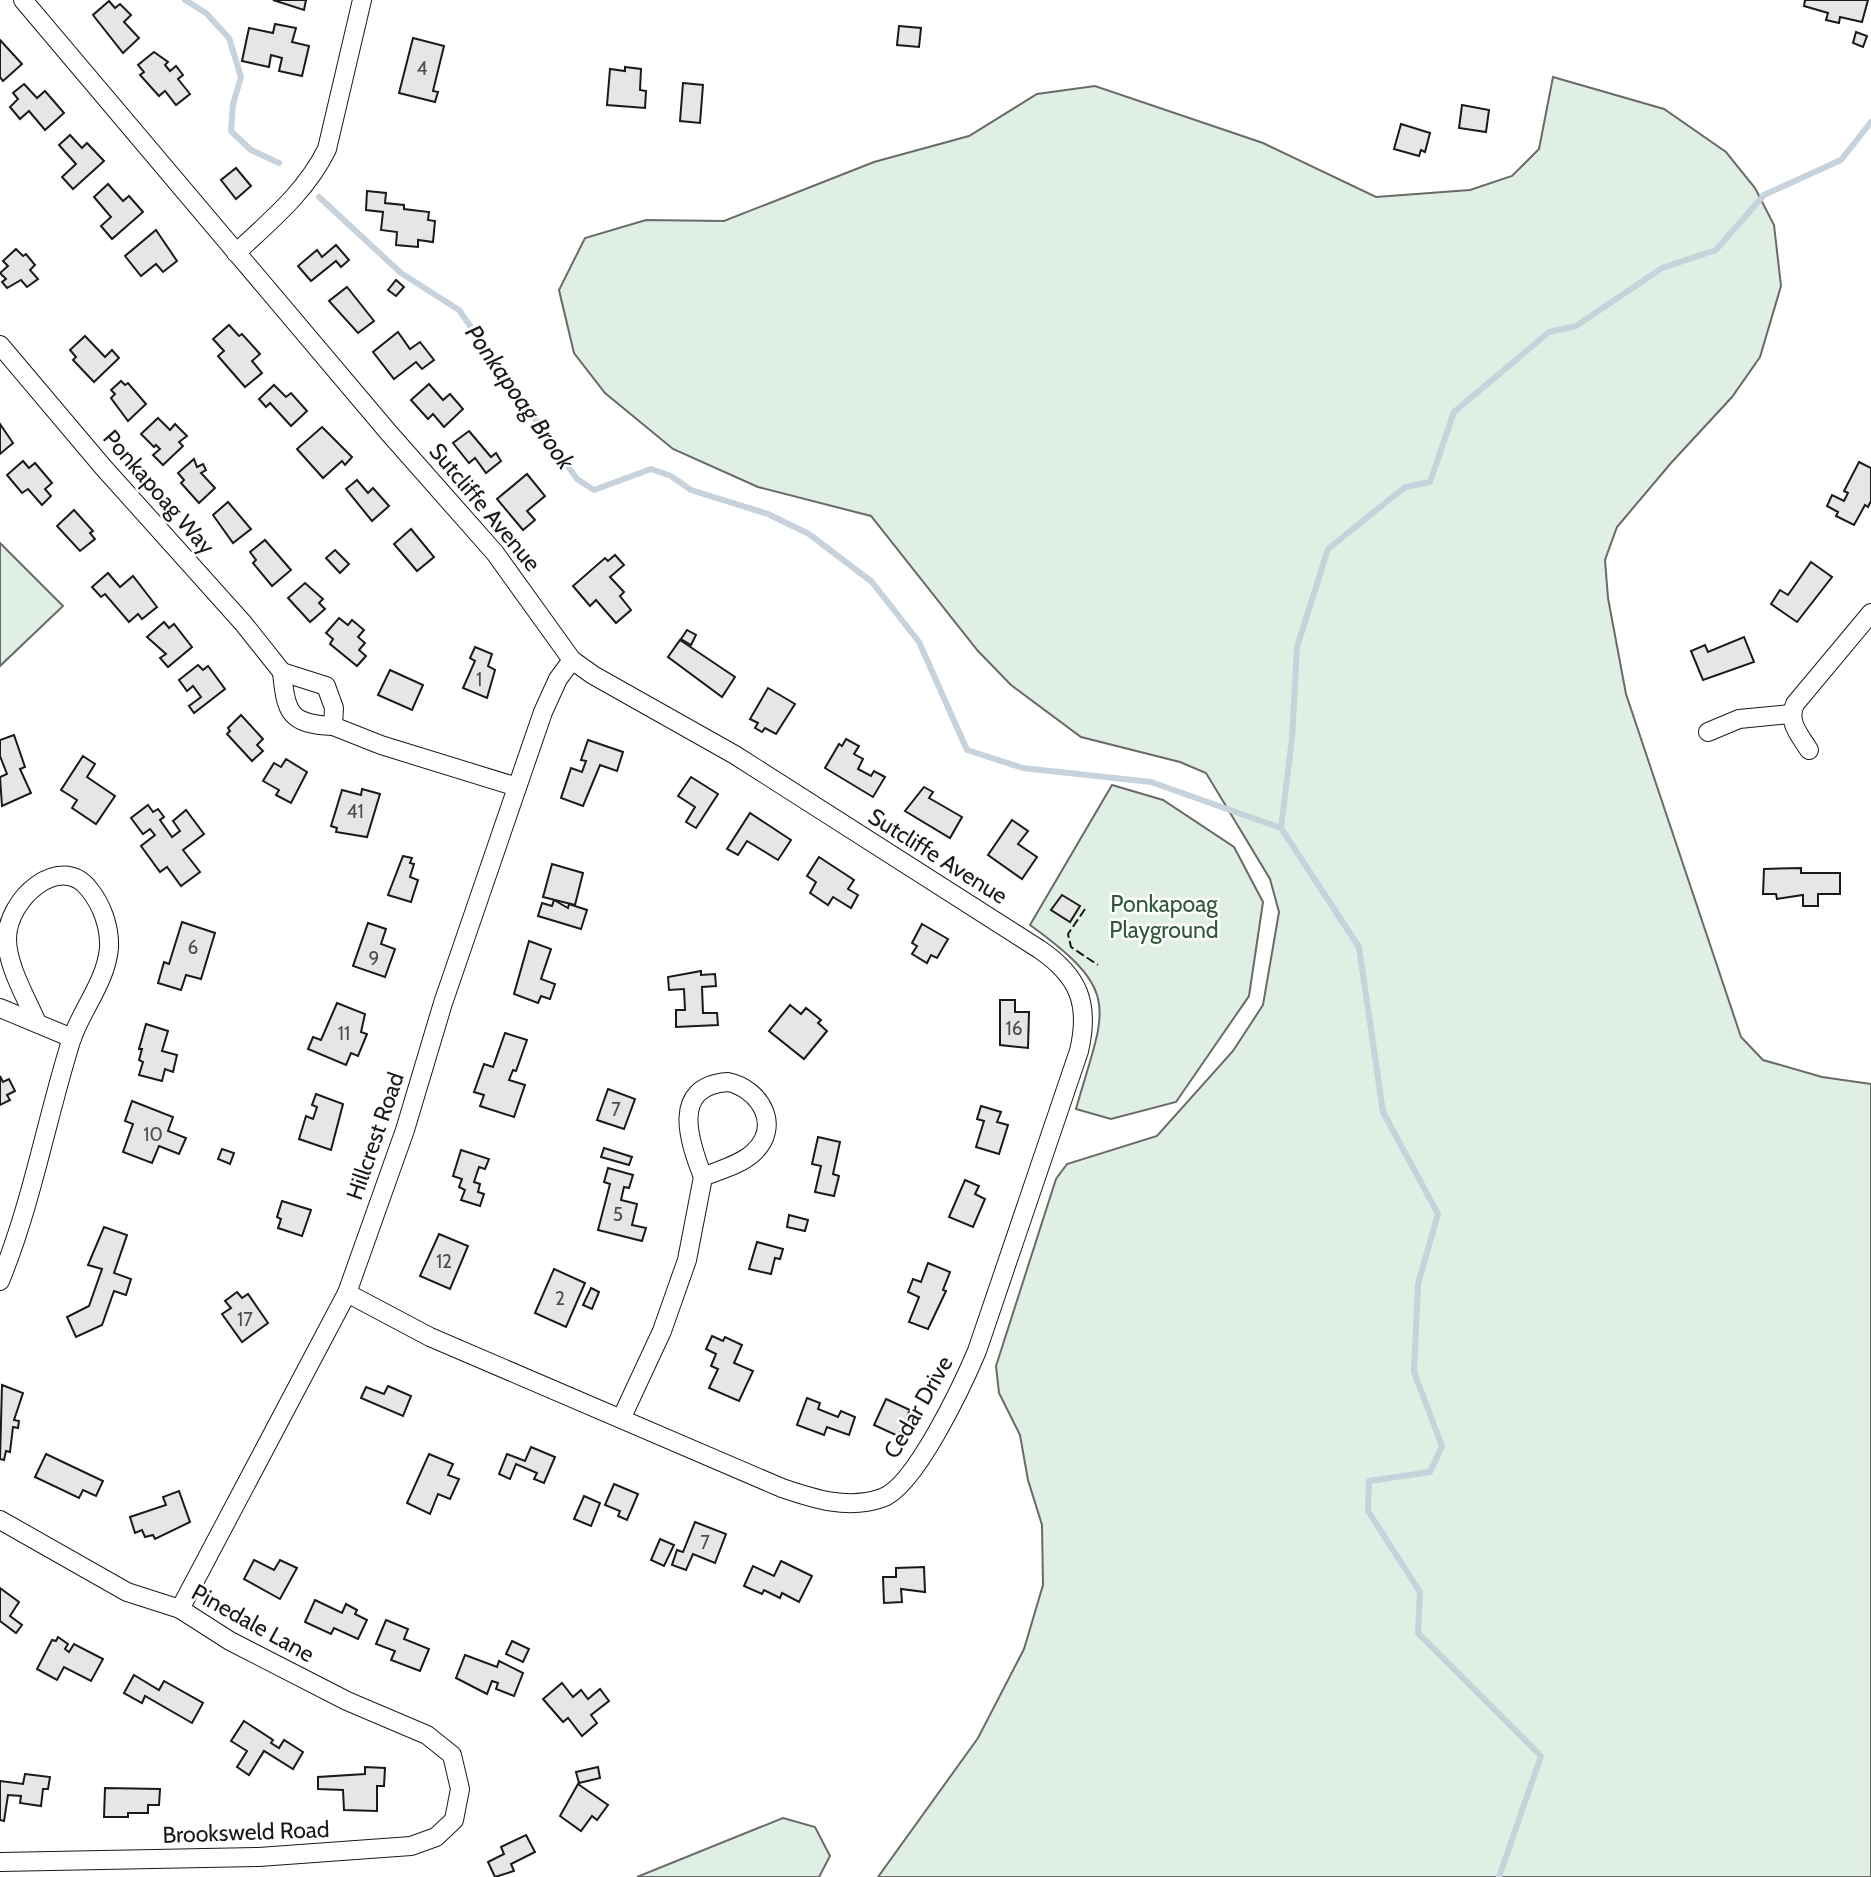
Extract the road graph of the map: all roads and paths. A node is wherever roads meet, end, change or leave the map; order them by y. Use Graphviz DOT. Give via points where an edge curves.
graph roads {
  1 [pos="23,0"];
  2 [pos="362,0"];
  3 [pos="236,253"];
  4 [pos="0,345"];
  5 [pos="1871,613"];
  6 [pos="572,660"];
  7 [pos="282,672"];
  8 [pos="1791,714"];
  9 [pos="333,726"];
  10 [pos="1708,732"];
  11 [pos="1809,750"];
  12 [pos="517,787"];
  13 [pos="1007,928"];
  14 [pos="4,943"];
  15 [pos="0,1008"];
  16 [pos="37,1024"];
  17 [pos="72,1038"];
  18 [pos="703,1177"];
  19 [pos="0,1281"];
  20 [pos="347,1293"];
  21 [pos="622,1417"];
  22 [pos="0,1520"];
  23 [pos="180,1609"];
  24 [pos="460,1788"];
  25 [pos="0,1862"];
  1 -- 3 [label="street, Sutcliffe Avenue"];
  2 -- 3 [label="street" via="319,166 305,186"];
  3 -- 6 [label="street, Sutcliffe Avenue" via="495,553"];
  4 -- 7 [label="street, Ponkapoag Way"];
  5 -- 8 [label="street"];
  6 -- 12 [label="street, Hillcrest Road" via="542,712"];
  6 -- 13 [label="street, Sutcliffe Avenue" via="735,755"];
  7 -- 9 [label="street" via="326,686 332,696"];
  7 -- 9 [label="street" via="284,696 295,719"];
  8 -- 10 [label="street" via="1739,719"];
  8 -- 11 [label="street"];
  9 -- 12 [label="street"];
  12 -- 20 [label="street, Hillcrest Road"];
  13 -- 21 [label="street, Cedar Drive" via="1064,969 1080,995 1084,1026 962,1388 903,1480 885,1497 865,1502 819,1500"];
  14 -- 16 [label="street"];
  14 -- 17 [label="street" via="12,910 28,891 49,878 72,877 88,886 107,923 109,949 98,986"];
  15 -- 16 [label="street"];
  16 -- 17 [label="street"];
  17 -- 19 [label="street" via="17,1240"];
  18 -- 18 [label="street" via="744,1160 762,1143 764,1108 740,1084 717,1083 692,1102 687,1121"];
  18 -- 21 [label="street" via="687,1260 662,1331"];
  20 -- 21 [label="street, Cedar Drive" via="430,1337"];
  20 -- 23 [label="street, Hillcrest Road"];
  22 -- 23 [label="street, Pinedale Lane" via="127,1592"];
  23 -- 24 [label="street, Pinedale Lane" via="230,1641 347,1701 427,1735 452,1755"];
  24 -- 25 [label="street, Brooksweld Road" via="454,1820 436,1837 411,1846 259,1857"];
}
